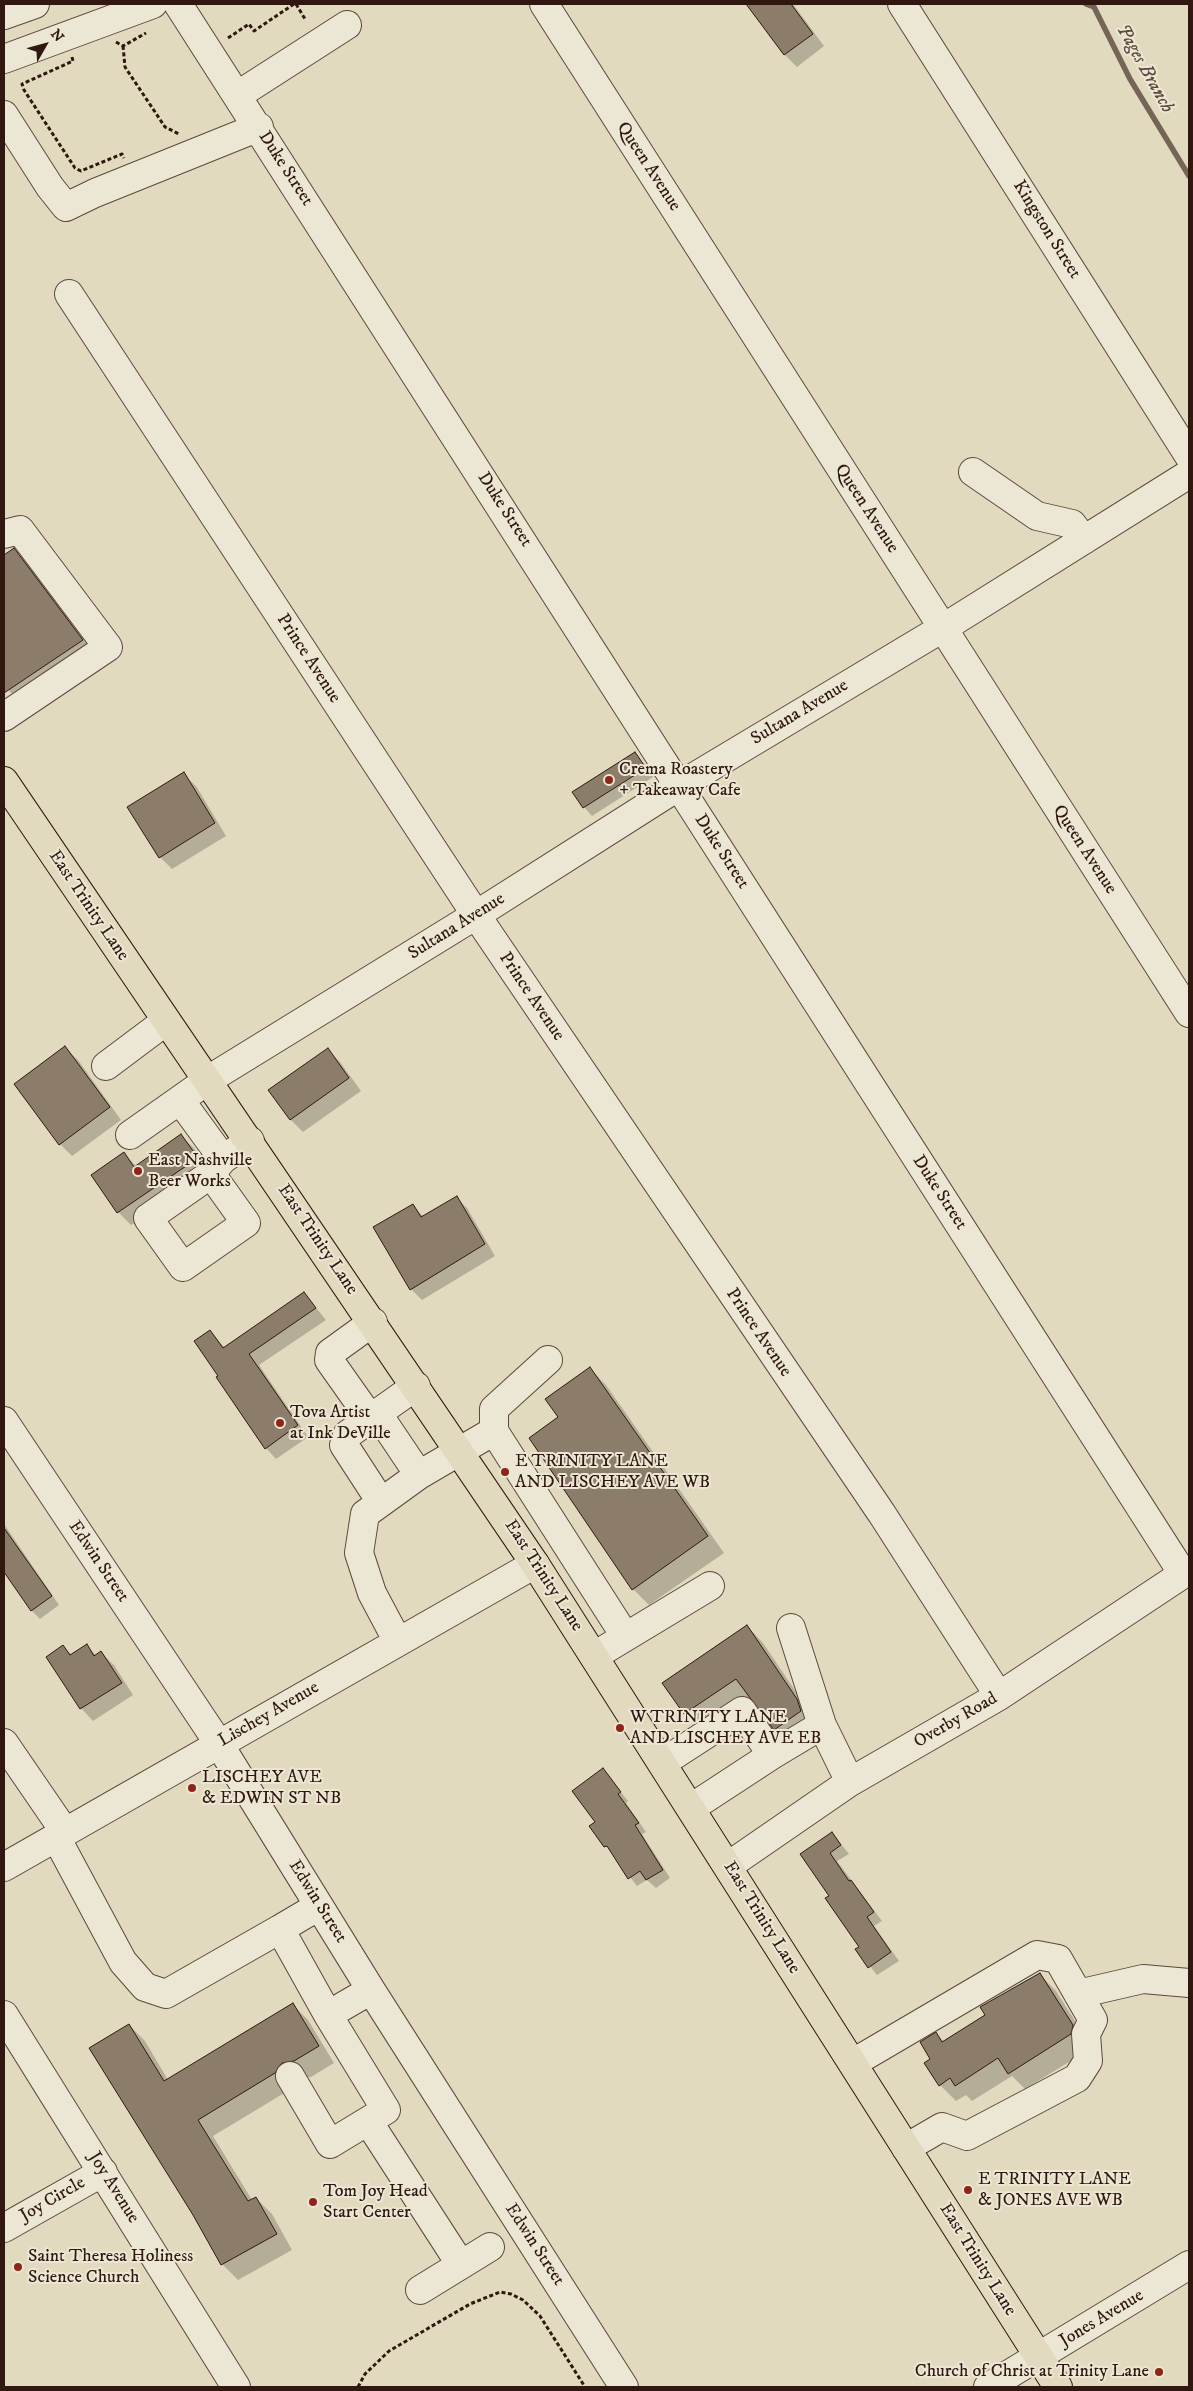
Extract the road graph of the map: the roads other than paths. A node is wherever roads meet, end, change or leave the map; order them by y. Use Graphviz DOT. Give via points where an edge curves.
graph roads {
  1 [pos="35,4"];
  2 [pos="178,4"];
  3 [pos="544,4"];
  4 [pos="902,4"];
  5 [pos="150,14"];
  6 [pos="4,15"];
  7 [pos="347,25"];
  8 [pos="4,59"];
  9 [pos="238,95"];
  10 [pos="4,115"];
  11 [pos="259,128"];
  12 [pos="69,294"];
  13 [pos="1189,456"];
  14 [pos="972,472"];
  15 [pos="1189,474"];
  16 [pos="4,534"];
  17 [pos="1084,540"];
  18 [pos="942,628"];
  19 [pos="4,718"];
  20 [pos="4,780"];
  21 [pos="679,786"];
  22 [pos="476,916"];
  23 [pos="1189,1013"];
  24 [pos="166,1021"];
  25 [pos="106,1066"];
  26 [pos="208,1080"];
  27 [pos="180,1100"];
  28 [pos="130,1135"];
  29 [pos="250,1141"];
  30 [pos="373,1322"];
  31 [pos="548,1360"];
  32 [pos="416,1386"];
  33 [pos="378,1414"];
  34 [pos="4,1421"];
  35 [pos="494,1431"];
  36 [pos="460,1450"];
  37 [pos="420,1475"];
  38 [pos="381,1502"];
  39 [pos="535,1564"];
  40 [pos="1183,1574"];
  41 [pos="710,1586"];
  42 [pos="791,1628"];
  43 [pos="625,1636"];
  44 [pos="398,1642"];
  45 [pos="594,1656"];
  46 [pos="1000,1696"];
  47 [pos="822,1725"];
  48 [pos="4,1743"];
  49 [pos="219,1744"];
  50 [pos="772,1755"];
  51 [pos="662,1763"];
  52 [pos="850,1782"];
  53 [pos="692,1808"];
  54 [pos="60,1835"];
  55 [pos="728,1866"];
  56 [pos="4,1867"];
  57 [pos="320,1906"];
  58 [pos="280,1929"];
  59 [pos="1189,1983"];
  60 [pos="371,1990"];
  61 [pos="1078,1994"];
  62 [pos="4,2014"];
  63 [pos="328,2015"];
  64 [pos="853,2063"];
  65 [pos="290,2076"];
  66 [pos="368,2121"];
  67 [pos="906,2148"];
  68 [pos="103,2172"];
  69 [pos="4,2228"];
  70 [pos="490,2247"];
  71 [pos="461,2265"];
  72 [pos="1189,2265"];
  73 [pos="420,2290"];
  74 [pos="1039,2357"];
  75 [pos="236,2387"];
  76 [pos="624,2387"];
  77 [pos="988,2387"];
  78 [pos="1058,2387"];
  1 -- 6 [label="street"];
  2 -- 9 [label="street, Duke Street"];
  3 -- 18 [label="street, Queen Avenue"];
  4 -- 13 [label="street, Kingston Street"];
  5 -- 8 [label="street"];
  7 -- 9 [label="street"];
  9 -- 11 [label="street, Duke Street"];
  10 -- 11 [label="street" via="66,207"];
  11 -- 21 [label="street, Duke Street"];
  12 -- 22 [label="street, Prince Avenue"];
  14 -- 17 [label="street" via="1037,516 1072,524"];
  15 -- 17 [label="street, Sultana Avenue"];
  16 -- 19 [label="street" via="20,530 108,647"];
  17 -- 18 [label="street, Sultana Avenue"];
  18 -- 21 [label="street, Sultana Avenue"];
  18 -- 23 [label="street, Queen Avenue"];
  20 -- 24 [label="main road, East Trinity Lane"];
  21 -- 22 [label="street, Sultana Avenue"];
  21 -- 40 [label="street, Duke Street"];
  22 -- 26 [label="street, Sultana Avenue"];
  22 -- 46 [label="street, Prince Avenue" via="882,1514"];
  24 -- 25 [label="street"];
  24 -- 26 [label="main road, East Trinity Lane"];
  26 -- 27 [label="street, Sultana Avenue"];
  26 -- 29 [label="main road, East Trinity Lane"];
  27 -- 28 [label="street, Sultana Avenue"];
  27 -- 29 [label="street" via="217,1167"];
  29 -- 30 [label="main road, East Trinity Lane"];
  30 -- 32 [label="main road, East Trinity Lane"];
  30 -- 33 [label="street" via="330,1353 329,1360 365,1411"];
  31 -- 35 [label="street" via="494,1409"];
  32 -- 33 [label="street"];
  32 -- 36 [label="main road, East Trinity Lane"];
  33 -- 37 [label="street"];
  33 -- 38 [label="street" via="347,1434 344,1445"];
  34 -- 49 [label="street, Edwin Street"];
  35 -- 36 [label="street"];
  35 -- 43 [label="street"];
  36 -- 37 [label="street"];
  36 -- 39 [label="main road, East Trinity Lane"];
  37 -- 38 [label="street"];
  38 -- 44 [label="street" via="365,1514 359,1553 372,1593"];
  39 -- 44 [label="street, Lischey Avenue"];
  39 -- 45 [label="main road, East Trinity Lane"];
  40 -- 46 [label="street, Overby Road"];
  41 -- 43 [label="street"];
  42 -- 47 [label="street"];
  43 -- 45 [label="street"];
  44 -- 49 [label="street, Lischey Avenue"];
  45 -- 51 [label="main road, East Trinity Lane"];
  46 -- 52 [label="street, Overby Road"];
  47 -- 50 [label="street"];
  47 -- 52 [label="street"];
  48 -- 54 [label="street"];
  49 -- 54 [label="street, Lischey Avenue"];
  49 -- 57 [label="street, Edwin Street"];
  50 -- 51 [label="street" via="742,1711"];
  50 -- 53 [label="street"];
  51 -- 53 [label="main road, East Trinity Lane"];
  52 -- 55 [label="street, Overby Road"];
  53 -- 55 [label="main road, East Trinity Lane"];
  54 -- 56 [label="street, Lischey Avenue"];
  54 -- 58 [label="street" via="123,1962 145,1987 166,1994"];
  55 -- 64 [label="main road, East Trinity Lane"];
  57 -- 58 [label="street"];
  57 -- 60 [label="street, Edwin Street"];
  58 -- 63 [label="street"];
  59 -- 61 [label="street" via="1143,1979"];
  60 -- 63 [label="street"];
  60 -- 76 [label="street, Edwin Street"];
  61 -- 64 [label="street" via="1058,1959 1037,1954"];
  61 -- 67 [label="street" via="1093,2020 1086,2034 1088,2061 1077,2078 967,2136 942,2127"];
  62 -- 68 [label="street, Joy Avenue"];
  63 -- 66 [label="street" via="386,2110"];
  64 -- 67 [label="main road, East Trinity Lane"];
  65 -- 66 [label="street" via="330,2144"];
  66 -- 71 [label="street"];
  67 -- 74 [label="main road, East Trinity Lane"];
  68 -- 69 [label="street, Joy Circle"];
  68 -- 75 [label="street, Joy Avenue"];
  70 -- 71 [label="street"];
  71 -- 73 [label="street"];
  72 -- 74 [label="street, Jones Avenue"];
  74 -- 77 [label="street, Jones Avenue"];
  74 -- 78 [label="main road, East Trinity Lane"];
}
